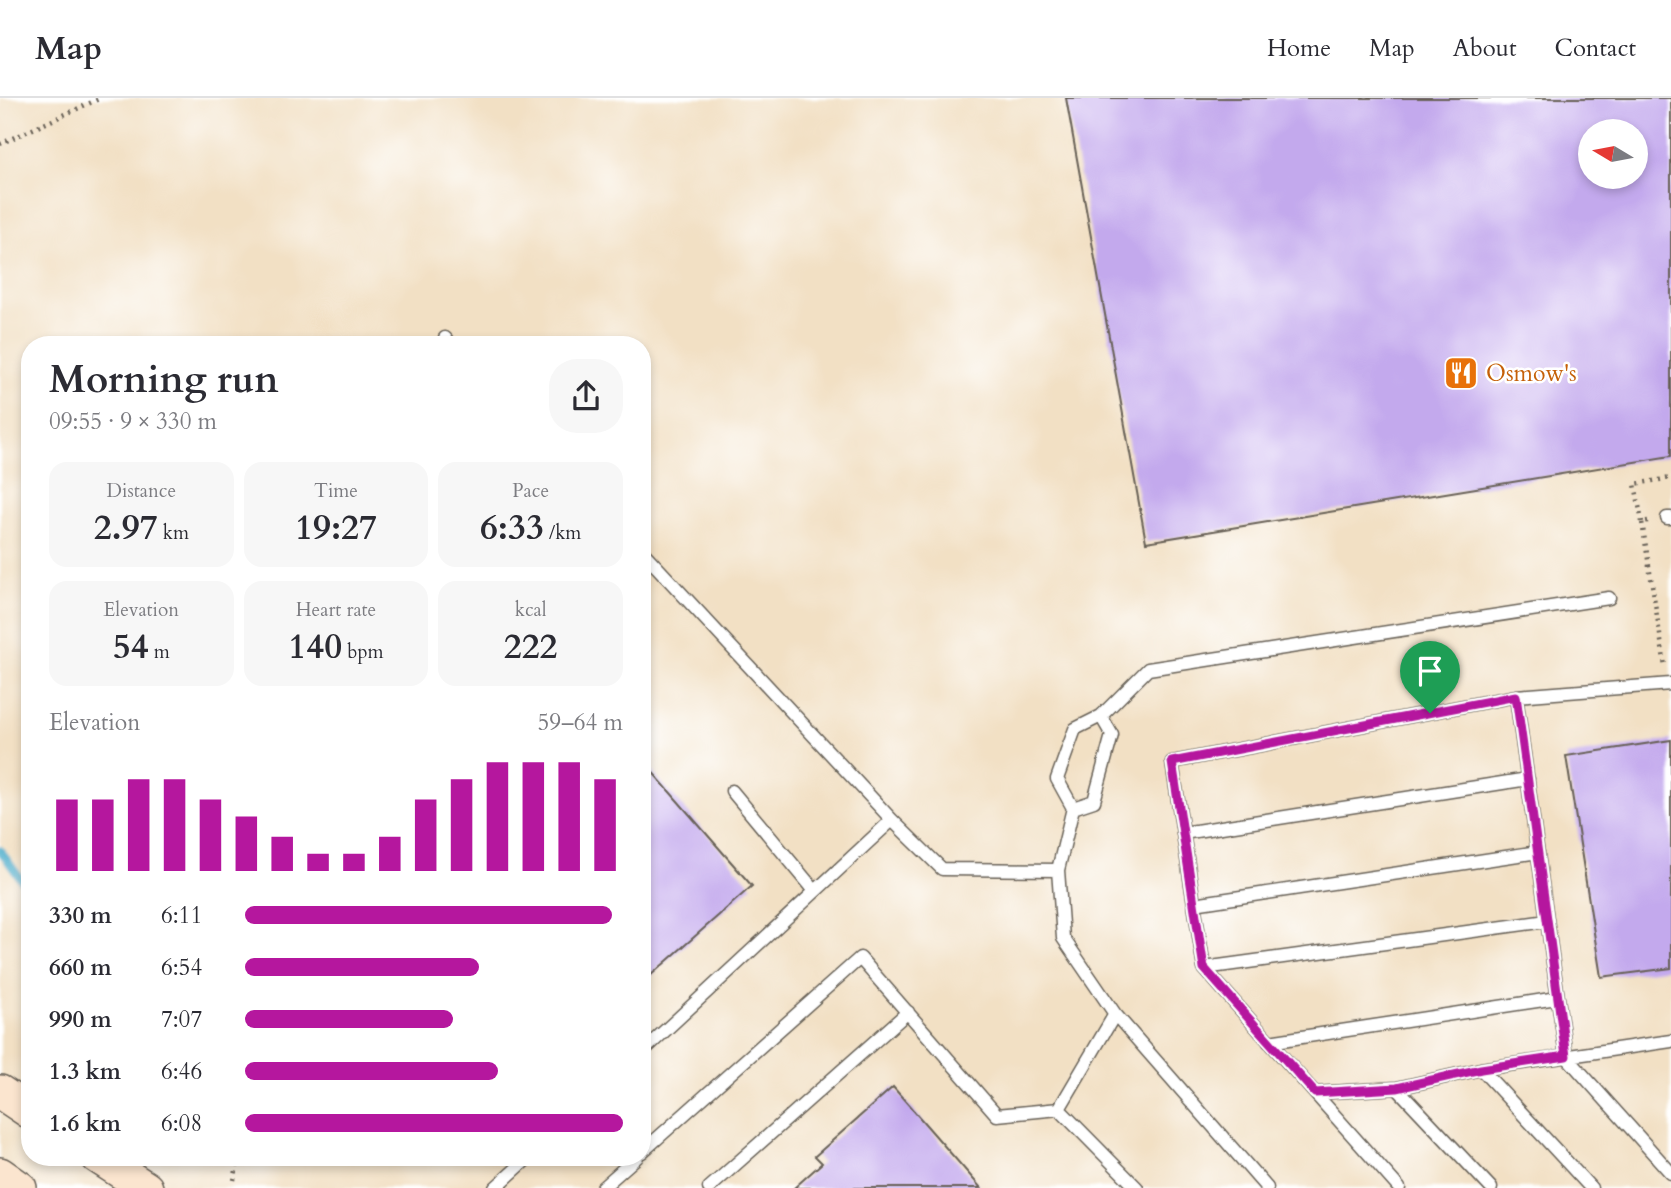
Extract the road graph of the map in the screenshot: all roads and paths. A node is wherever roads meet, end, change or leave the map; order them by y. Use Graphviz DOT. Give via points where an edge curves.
graph roads {
  1 [pos="101,98"];
  2 [pos="0,144"];
  3 [pos="1671,478"];
  4 [pos="1669,518"];
  5 [pos="1642,522"];
  6 [pos="651,561"];
  7 [pos="1609,598"];
  8 [pos="1669,684"];
  9 [pos="1516,696"];
  10 [pos="1101,716"];
  11 [pos="1528,779"];
  12 [pos="732,791"];
  13 [pos="1073,808"];
  14 [pos="892,820"];
  15 [pos="1183,833"];
  16 [pos="1538,852"];
  17 [pos="1058,870"];
  18 [pos="815,891"];
  19 [pos="1194,904"];
  20 [pos="1547,921"];
  21 [pos="1204,968"];
  22 [pos="1557,998"];
  23 [pos="908,1012"];
  24 [pos="1115,1014"];
  25 [pos="1269,1042"];
  26 [pos="651,1044"];
  27 [pos="1669,1045"];
  28 [pos="1566,1056"];
  29 [pos="1481,1069"];
  30 [pos="1397,1088"];
  31 [pos="0,1093"];
  32 [pos="1315,1093"];
  33 [pos="21,1106"];
  34 [pos="1059,1109"];
  35 [pos="651,1144"];
  36 [pos="112,1166"];
  37 [pos="237,1166"];
  38 [pos="519,1166"];
  39 [pos="627,1166"];
  40 [pos="1671,1173"];
  41 [pos="0,1174"];
  42 [pos="234,1180"];
  43 [pos="20,1188"];
  44 [pos="146,1188"];
  45 [pos="495,1188"];
  46 [pos="602,1188"];
  47 [pos="709,1188"];
  48 [pos="1137,1188"];
  49 [pos="1266,1188"];
  50 [pos="1399,1188"];
  51 [pos="1491,1188"];
  52 [pos="1591,1188"];
  1 -- 2 [label="path"];
  3 -- 5 [label="path" via="1635,484"];
  4 -- 5 [label="path"];
  5 -- 8 [label="path"];
  6 -- 14 [label="lane"];
  7 -- 10 [label="lane" via="1148,669"];
  8 -- 9 [label="lane"];
  9 -- 11 [label="lane"];
  9 -- 15 [label="lane" via="1172,762"];
  10 -- 13 [label="lane" via="1111,735 1094,801"];
  10 -- 13 [label="lane" via="1074,729 1057,779"];
  11 -- 15 [label="lane"];
  11 -- 16 [label="lane"];
  12 -- 18 [label="lane"];
  13 -- 17 [label="lane"];
  14 -- 17 [label="lane" via="942,869"];
  14 -- 18 [label="lane"];
  15 -- 19 [label="lane"];
  16 -- 19 [label="lane"];
  16 -- 20 [label="lane"];
  17 -- 24 [label="lane" via="1063,938"];
  18 -- 26 [label="lane"];
  19 -- 21 [label="lane"];
  20 -- 21 [label="lane"];
  20 -- 22 [label="lane"];
  21 -- 25 [label="lane"];
  22 -- 25 [label="lane"];
  22 -- 28 [label="lane"];
  23 -- 34 [label="lane" via="997,1115"];
  23 -- 35 [label="lane" via="860,958"];
  23 -- 47 [label="lane"];
  24 -- 34 [label="lane"];
  24 -- 49 [label="lane"];
  25 -- 32 [label="lane"];
  27 -- 28 [label="lane"];
  28 -- 29 [label="lane"];
  28 -- 40 [label="lane"];
  29 -- 30 [label="lane"];
  29 -- 52 [label="lane"];
  30 -- 32 [label="lane"];
  30 -- 51 [label="lane"];
  31 -- 33 [label="main road"];
  32 -- 50 [label="lane"];
  34 -- 48 [label="lane"];
  36 -- 44 [label="main road"];
  37 -- 42 [label="path"];
  38 -- 45 [label="lane"];
  39 -- 46 [label="lane"];
  41 -- 43 [label="main road"];
}
